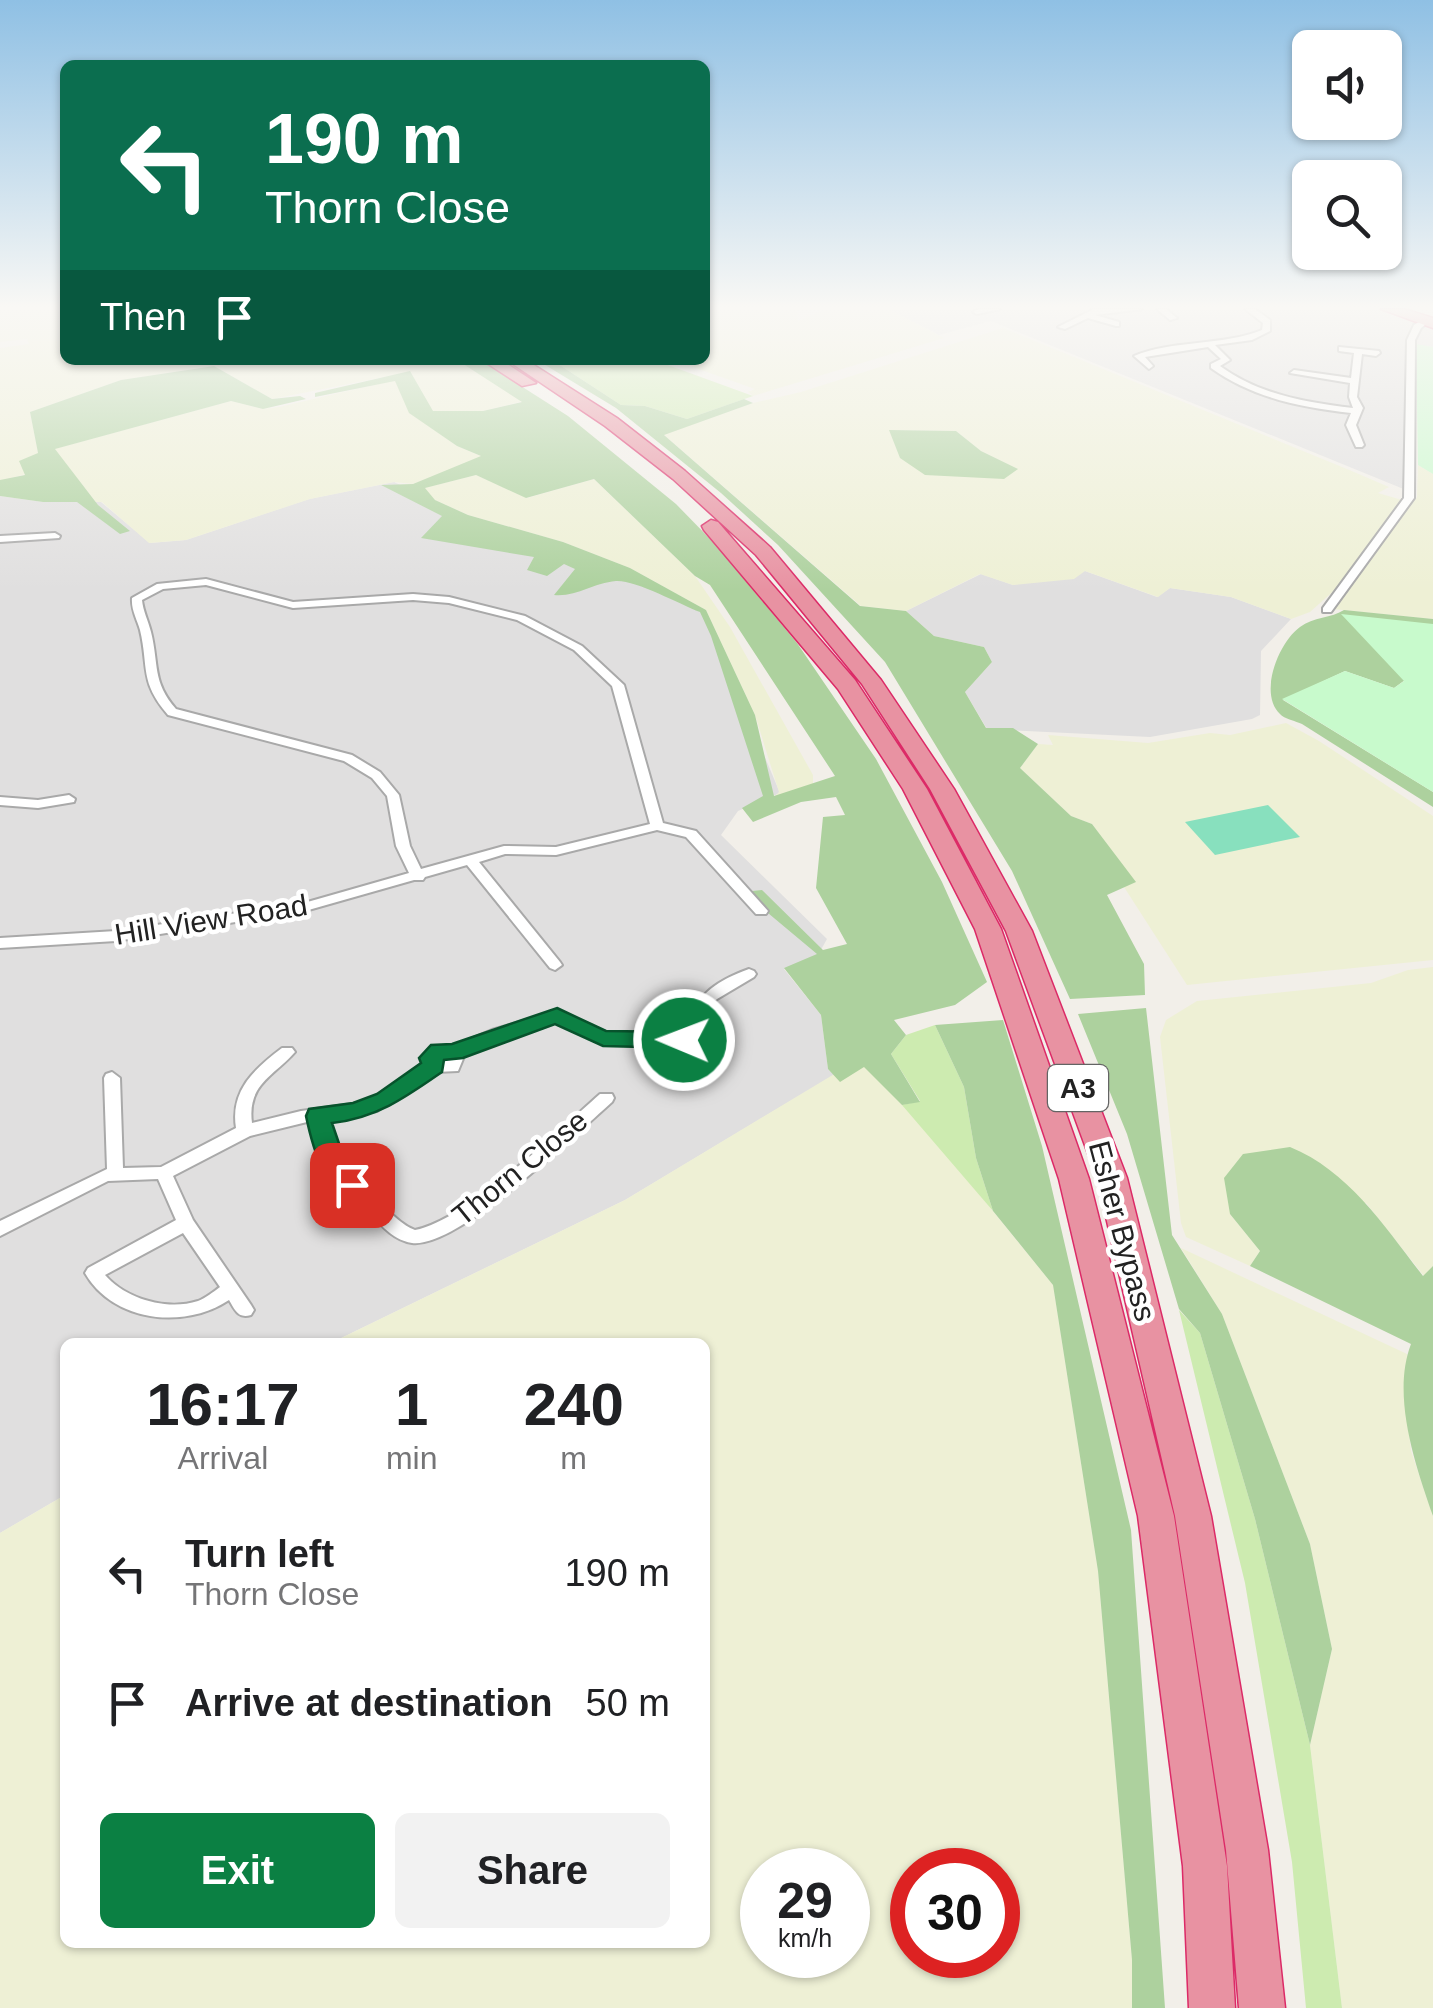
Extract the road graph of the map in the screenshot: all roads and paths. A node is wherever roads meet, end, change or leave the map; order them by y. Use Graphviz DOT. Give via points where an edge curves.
graph roads {
  1 [pos="558,403"];
  2 [pos="580,403"];
  3 [pos="1273,403"];
  4 [pos="1302,403"];
  5 [pos="1356,403"];
  6 [pos="1411,403"];
  7 [pos="1265,407"];
  8 [pos="1354,411"];
  9 [pos="1337,438"];
  10 [pos="55,536"];
  11 [pos="0,539"];
  12 [pos="1327,610"];
  13 [pos="69,800"];
  14 [pos="0,801"];
  15 [pos="657,826"];
  16 [pos="471,861"];
  17 [pos="418,877"];
  18 [pos="761,911"];
  19 [pos="0,942"];
  20 [pos="554,965"];
  21 [pos="749,974"];
  22 [pos="287,1052"];
  23 [pos="112,1078"];
  24 [pos="606,1098"];
  25 [pos="318,1116"];
  26 [pos="245,1131"];
  27 [pos="115,1173"];
  28 [pos="164,1174"];
  29 [pos="186,1222"];
  30 [pos="0,1228"];
  31 [pos="230,1290"];
  32 [pos="245,1310"];
  33 [pos="1212,2008"];
  34 [pos="1262,2008"];
  1 -- 33 [label="highway, Esher Bypass / A3" via="666,483 728,542 848,685 915,788 988,929 1074,1180 1156,1516 1204,1866"];
  2 -- 34 [label="highway, Esher Bypass / A3" via="679,475 763,551 870,680 942,790 1019,930 1112,1178 1193,1516 1247,1850"];
  3 -- 7 [label="street"];
  4 -- 8 [label="street"];
  5 -- 8 [label="street"];
  6 -- 12 [label="street" via="1409,498"];
  8 -- 9 [label="street" via="1358,442"];
  10 -- 11 [label="street"];
  13 -- 14 [label="street"];
  15 -- 16 [label="street, Hill View Road" via="556,852 504,850"];
  15 -- 17 [label="street" via="618,685 550,631 484,606 413,597 294,605 185,582 137,598 148,676 172,712 348,758 376,775 393,795 403,846"];
  15 -- 18 [label="street" via="691,834"];
  16 -- 17 [label="street, Hill View Road"];
  16 -- 20 [label="street"];
  17 -- 19 [label="street, Hill View Road" via="223,921"];
  21 -- 25 [label="street" via="698,1009 684,1040 603,1038 557,1016 434,1054 433,1066 371,1107"];
  22 -- 26 [label="street" via="250,1085 241,1118"];
  23 -- 27 [label="street"];
  24 -- 25 [label="street, Thorn Close" via="454,1224 418,1238 402,1233 337,1170"];
  25 -- 26 [label="street"];
  26 -- 28 [label="street"];
  27 -- 28 [label="street"];
  27 -- 30 [label="street"];
  28 -- 29 [label="street"];
  29 -- 31 [label="street"];
  29 -- 31 [label="street" via="94,1273 100,1285 158,1310 197,1308"];
  31 -- 32 [label="street"];
}
